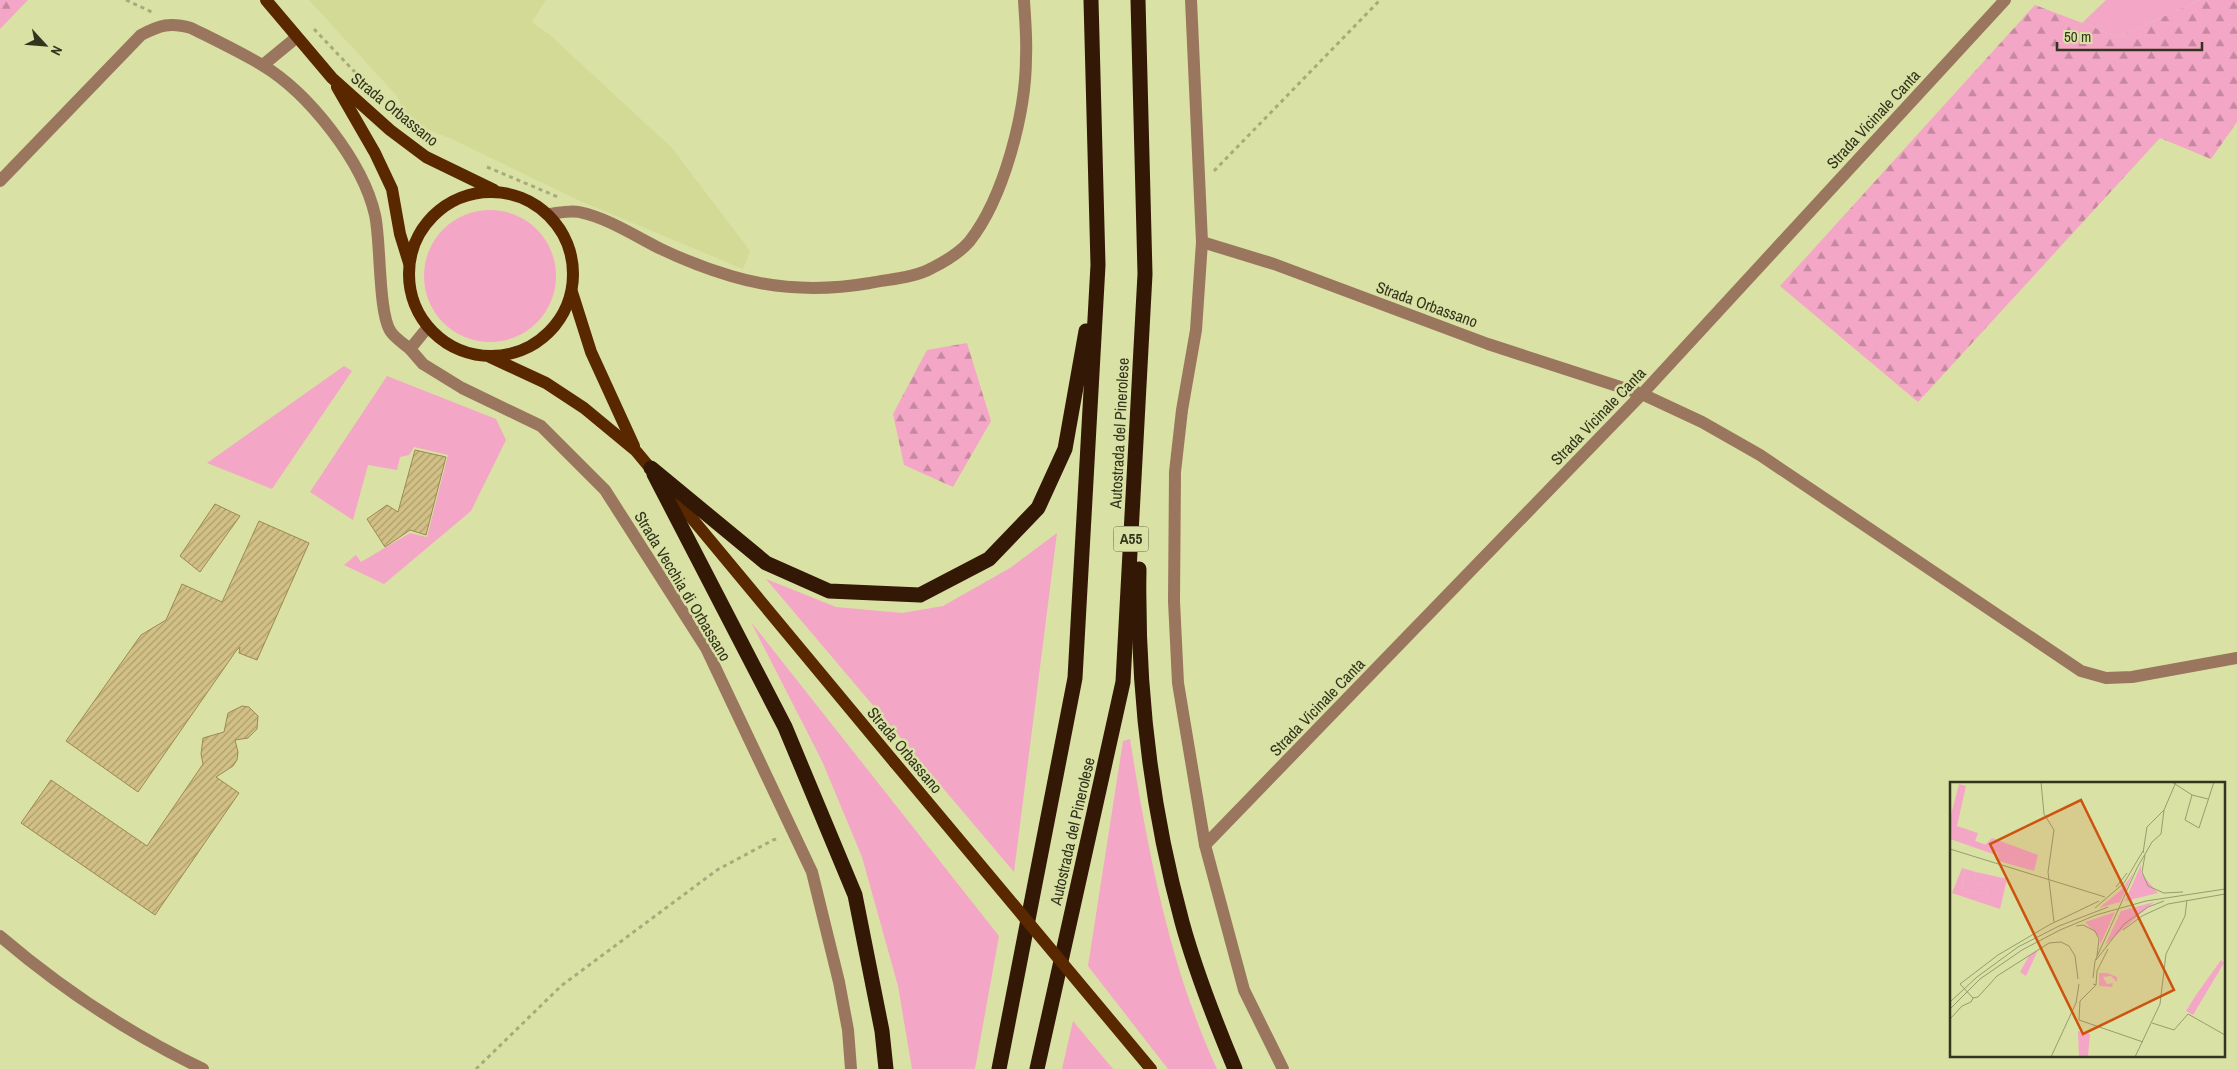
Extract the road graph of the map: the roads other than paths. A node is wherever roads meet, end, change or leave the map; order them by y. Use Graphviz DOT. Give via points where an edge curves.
graph roads {
  1 [pos="266,0"];
  2 [pos="1024,0"];
  3 [pos="1091,0"];
  4 [pos="1138,0"];
  5 [pos="1191,0"];
  6 [pos="2005,0"];
  7 [pos="297,37"];
  8 [pos="263,66"];
  9 [pos="332,78"];
  10 [pos="0,181"];
  11 [pos="494,190"];
  12 [pos="549,214"];
  13 [pos="1202,242"];
  14 [pos="409,263"];
  15 [pos="1098,265"];
  16 [pos="1145,274"];
  17 [pos="572,292"];
  18 [pos="428,327"];
  19 [pos="410,350"];
  20 [pos="490,357"];
  21 [pos="1642,394"];
  22 [pos="636,451"];
  23 [pos="651,468"];
  24 [pos="2237,658"];
  25 [pos="1205,845"];
  26 [pos="0,936"];
  27 [pos="204,1069"];
  28 [pos="851,1069"];
  29 [pos="886,1069"];
  30 [pos="999,1069"];
  31 [pos="1037,1069"];
  32 [pos="1151,1069"];
  33 [pos="1235,1069"];
  34 [pos="1283,1069"];
  1 -- 7 [label="main road, Strada Orbassano"];
  2 -- 12 [label="street" via="1026,58 1023,93 1005,171 985,217 968,243 931,269 862,284 812,289 779,288 732,277 688,261 608,222 577,211"];
  3 -- 15 [label="highway, Autostrada del Pinerolese"];
  4 -- 16 [label="highway, Autostrada del Pinerolese / A55"];
  5 -- 13 [label="street"];
  6 -- 21 [label="street, Strada Vicinale Canta"];
  7 -- 8 [label="street"];
  7 -- 9 [label="main road, Strada Orbassano"];
  8 -- 10 [label="street, Strada Vecchia di Orbassano" via="192,28 158,26 141,35"];
  8 -- 19 [label="street, Strada Vecchia di Orbassano" via="309,105 355,166 375,216 384,311 390,331"];
  9 -- 11 [label="main road, Strada Orbassano" via="426,157"];
  9 -- 14 [label="main road, Strada Orbassano" via="392,189"];
  11 -- 12 [label="main road, Strada Orbassano" via="523,197"];
  11 -- 14 [label="main road, Strada Orbassano" via="464,195 438,210 419,234"];
  12 -- 17 [label="main road, Strada Orbassano" via="562,230 571,250 574,270"];
  13 -- 21 [label="street, Strada Orbassano" via="1274,264 1488,344"];
  13 -- 25 [label="street" via="1196,330 1175,472 1174,601 1178,684"];
  14 -- 18 [label="main road, Strada Orbassano" via="412,297"];
  15 -- 23 [label="highway" via="1065,449 1038,508 989,559 920,595 829,591 766,564"];
  15 -- 30 [label="highway, Autostrada del Pinerolese" via="1075,678"];
  16 -- 31 [label="highway, Autostrada del Pinerolese / A55" via="1124,682"];
  16 -- 33 [label="highway" via="1139,604 1143,698 1155,792 1182,923 1200,981"];
  17 -- 20 [label="main road, Strada Orbassano" via="561,318 542,339 518,352"];
  17 -- 22 [label="main road, Strada Orbassano" via="591,352"];
  18 -- 19 [label="street"];
  18 -- 20 [label="main road, Strada Orbassano" via="445,343 466,353"];
  19 -- 28 [label="street, Strada Vecchia di Orbassano" via="424,364 462,388 541,426 605,490 706,648 812,872 840,982"];
  20 -- 22 [label="main road, Strada Orbassano" via="556,389"];
  21 -- 24 [label="street, Strada Orbassano" via="1702,422 1760,455 2081,671 2106,678 2132,677"];
  21 -- 25 [label="street, Strada Vicinale Canta"];
  22 -- 23 [label="main road, Strada Orbassano"];
  23 -- 29 [label="highway" via="785,727 855,895 882,1031"];
  23 -- 32 [label="main road, Strada Orbassano, bridge"];
  25 -- 34 [label="street" via="1244,990"];
  26 -- 27 [label="street" via="80,999"];
}
